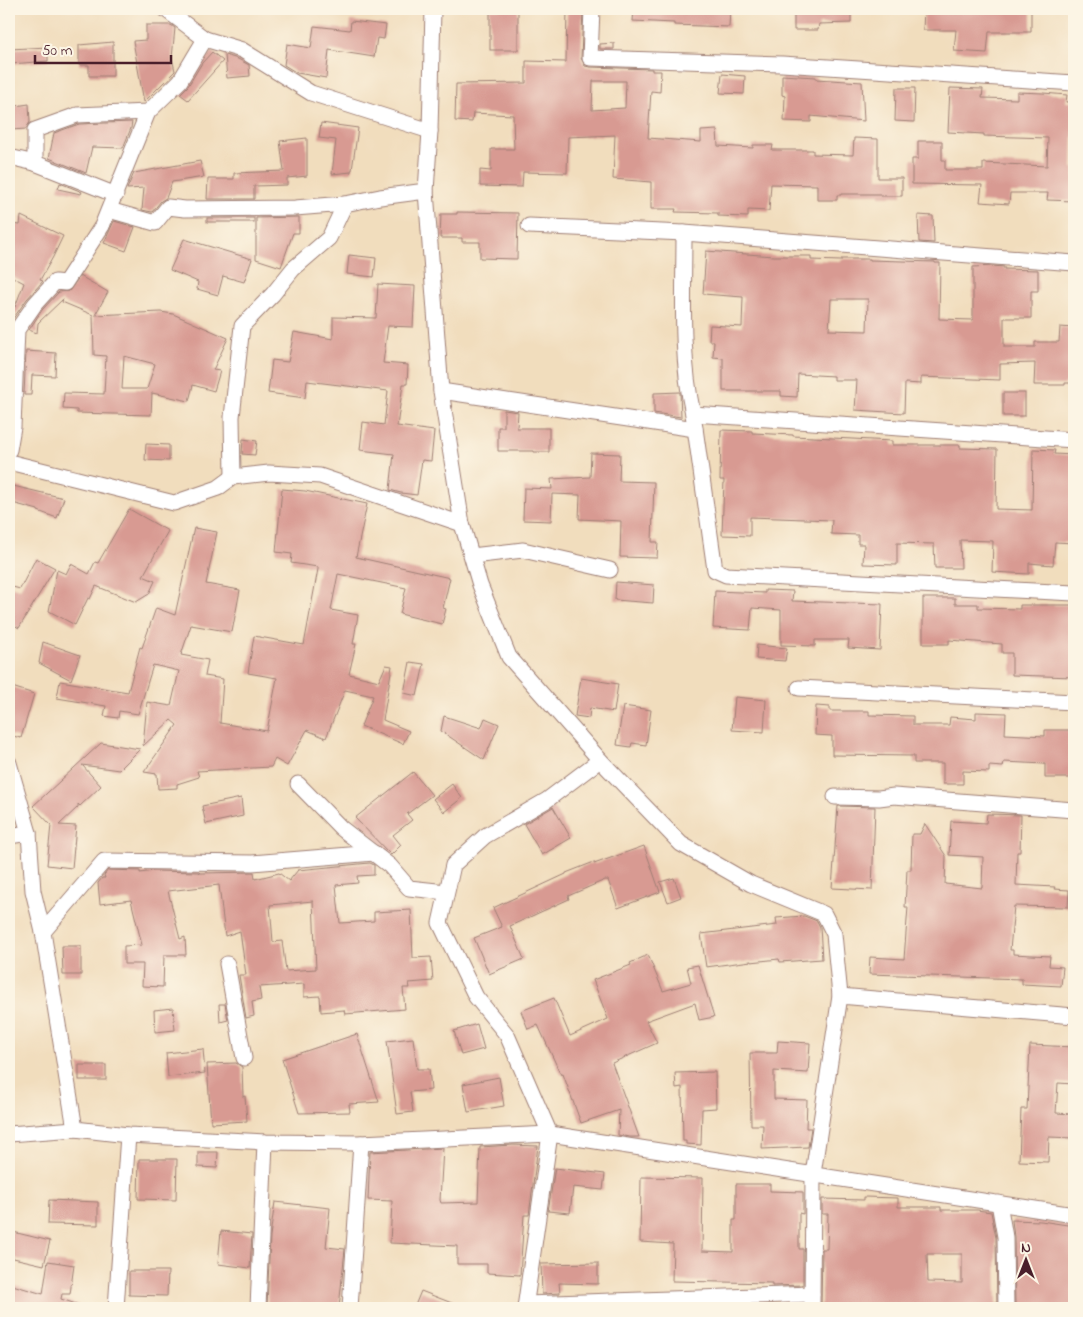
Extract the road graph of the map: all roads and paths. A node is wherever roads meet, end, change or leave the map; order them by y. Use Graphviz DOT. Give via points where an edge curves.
graph roads {
  1 [pos="166,9"];
  2 [pos="434,9"];
  3 [pos="592,9"];
  4 [pos="205,39"];
  5 [pos="1074,83"];
  6 [pos="148,112"];
  7 [pos="430,131"];
  8 [pos="9,157"];
  9 [pos="35,163"];
  10 [pos="426,191"];
  11 [pos="116,195"];
  12 [pos="344,204"];
  13 [pos="110,210"];
  14 [pos="529,226"];
  15 [pos="684,233"];
  16 [pos="1074,263"];
  17 [pos="441,391"];
  18 [pos="694,422"];
  19 [pos="1074,440"];
  20 [pos="9,450"];
  21 [pos="9,462"];
  22 [pos="234,477"];
  23 [pos="462,524"];
  24 [pos="472,556"];
  25 [pos="610,570"];
  26 [pos="1074,593"];
  27 [pos="798,688"];
  28 [pos="1074,702"];
  29 [pos="600,760"];
  30 [pos="9,763"];
  31 [pos="298,784"];
  32 [pos="835,797"];
  33 [pos="1074,810"];
  34 [pos="28,833"];
  35 [pos="9,836"];
  36 [pos="374,852"];
  37 [pos="446,892"];
  38 [pos="43,932"];
  39 [pos="227,964"];
  40 [pos="840,996"];
  41 [pos="1074,1016"];
  42 [pos="244,1058"];
  43 [pos="75,1129"];
  44 [pos="9,1134"];
  45 [pos="550,1134"];
  46 [pos="128,1135"];
  47 [pos="265,1142"];
  48 [pos="361,1143"];
  49 [pos="812,1174"];
  50 [pos="999,1203"];
  51 [pos="1074,1215"];
  52 [pos="812,1301"];
  53 [pos="525,1306"];
  54 [pos="116,1308"];
  55 [pos="258,1308"];
  56 [pos="350,1308"];
  57 [pos="1006,1308"];
  1 -- 4 [label="street"];
  2 -- 7 [label="street"];
  3 -- 5 [label="street" via="590,58 782,64"];
  4 -- 6 [label="street" via="180,81"];
  4 -- 7 [label="street" via="242,50 311,93"];
  6 -- 9 [label="street" via="77,115 35,130"];
  6 -- 11 [label="street"];
  7 -- 10 [label="street"];
  8 -- 9 [label="street"];
  9 -- 11 [label="street"];
  10 -- 12 [label="street"];
  10 -- 17 [label="street"];
  11 -- 13 [label="street"];
  12 -- 13 [label="street" via="295,208 168,207 155,223"];
  12 -- 22 [label="street" via="329,238 293,269 242,326 232,417"];
  13 -- 20 [label="street" via="65,283 55,282 17,330"];
  14 -- 15 [label="street"];
  15 -- 16 [label="street"];
  15 -- 18 [label="street" via="684,343"];
  17 -- 18 [label="street"];
  17 -- 23 [label="street"];
  18 -- 19 [label="street"];
  18 -- 26 [label="street" via="715,570 726,576"];
  21 -- 22 [label="street" via="174,503 218,488"];
  22 -- 23 [label="street" via="269,472 320,476"];
  23 -- 24 [label="street"];
  24 -- 25 [label="street" via="523,550"];
  24 -- 29 [label="street" via="509,657"];
  27 -- 28 [label="street"];
  29 -- 37 [label="street" via="547,800 485,836 453,866"];
  29 -- 40 [label="street" via="681,844 751,884 824,914 834,934"];
  30 -- 34 [label="street"];
  31 -- 36 [label="street" via="341,828"];
  32 -- 33 [label="street" via="894,796"];
  34 -- 35 [label="street"];
  34 -- 38 [label="street" via="33,891"];
  36 -- 37 [label="street" via="409,888"];
  36 -- 38 [label="street" via="252,863 104,861"];
  37 -- 45 [label="street" via="440,923 476,997 507,1035"];
  38 -- 43 [label="street"];
  39 -- 42 [label="street"];
  40 -- 41 [label="street"];
  40 -- 49 [label="street"];
  43 -- 44 [label="street"];
  43 -- 46 [label="street"];
  45 -- 48 [label="street"];
  45 -- 49 [label="street"];
  45 -- 53 [label="street"];
  46 -- 47 [label="street"];
  46 -- 54 [label="street"];
  47 -- 48 [label="street"];
  47 -- 55 [label="street"];
  48 -- 56 [label="street"];
  49 -- 50 [label="street"];
  49 -- 52 [label="street"];
  50 -- 51 [label="street"];
  50 -- 57 [label="street" via="1005,1237"];
  52 -- 53 [label="street"];
}
